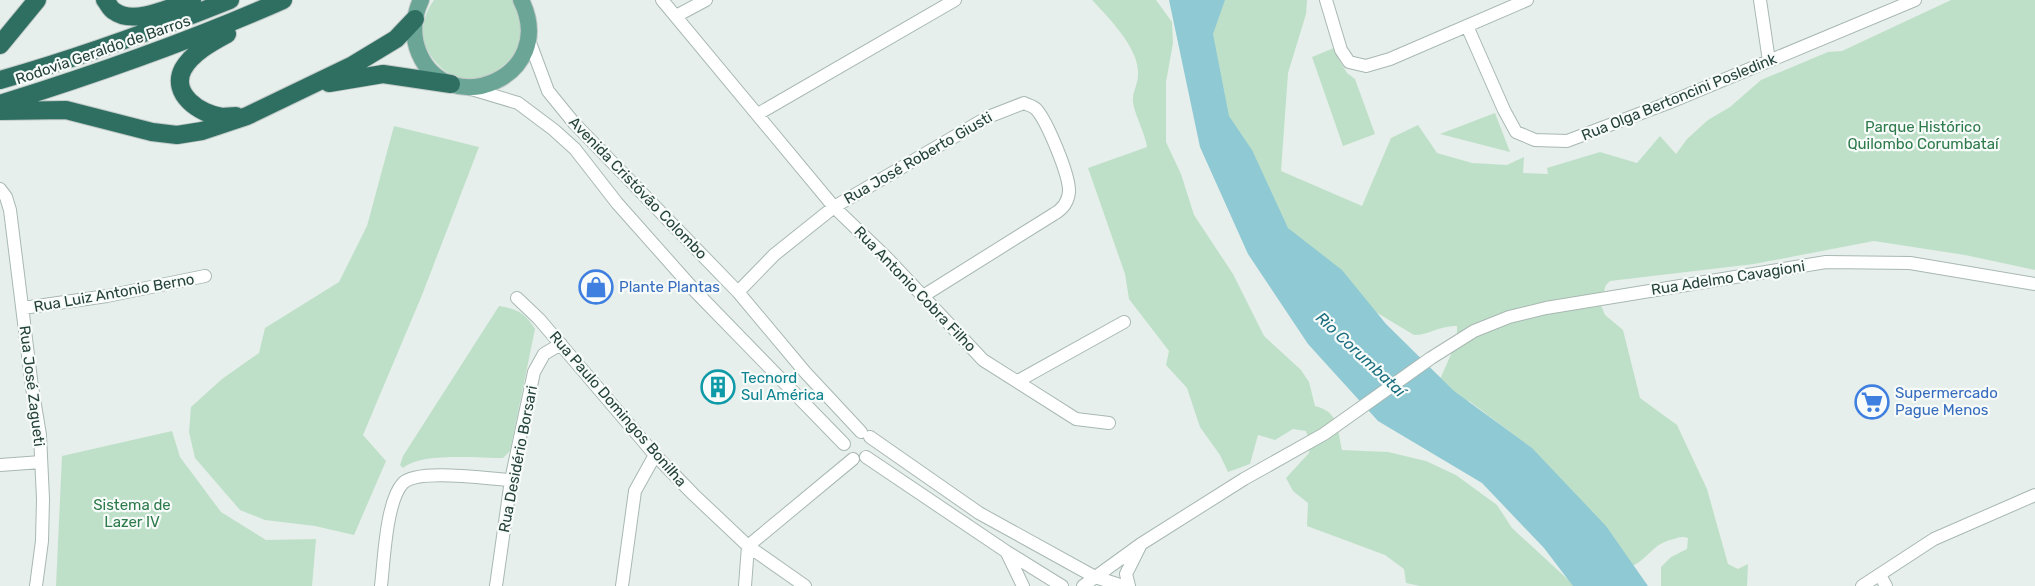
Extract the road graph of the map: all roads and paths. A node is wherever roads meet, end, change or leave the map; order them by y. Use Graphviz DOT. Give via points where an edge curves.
graph roads {
  1 [pos="36,0"];
  2 [pos="105,0"];
  3 [pos="192,0"];
  4 [pos="230,0"];
  5 [pos="283,0"];
  6 [pos="290,0"];
  7 [pos="521,0"];
  8 [pos="662,0"];
  9 [pos="705,0"];
  10 [pos="955,0"];
  11 [pos="1326,0"];
  12 [pos="1527,0"];
  13 [pos="1760,0"];
  14 [pos="1915,0"];
  15 [pos="1885,6"];
  16 [pos="416,7"];
  17 [pos="676,16"];
  18 [pos="1467,26"];
  19 [pos="529,40"];
  20 [pos="0,45"];
  21 [pos="1769,61"];
  22 [pos="0,80"];
  23 [pos="457,85"];
  24 [pos="309,86"];
  25 [pos="0,104"];
  26 [pos="0,111"];
  27 [pos="758,114"];
  28 [pos="247,116"];
  29 [pos="0,189"];
  30 [pos="834,207"];
  31 [pos="205,276"];
  32 [pos="2035,284"];
  33 [pos="738,292"];
  34 [pos="923,296"];
  35 [pos="517,298"];
  36 [pos="23,308"];
  37 [pos="1124,322"];
  38 [pos="561,344"];
  39 [pos="1018,381"];
  40 [pos="1109,423"];
  41 [pos="865,434"];
  42 [pos="843,444"];
  43 [pos="655,454"];
  44 [pos="866,457"];
  45 [pos="853,459"];
  46 [pos="41,462"];
  47 [pos="0,465"];
  48 [pos="511,480"];
  49 [pos="2035,495"];
  50 [pos="1141,544"];
  51 [pos="748,546"];
  52 [pos="1007,552"];
  53 [pos="1095,577"];
  54 [pos="1883,581"];
  55 [pos="36,586"];
  56 [pos="381,586"];
  57 [pos="496,586"];
  58 [pos="622,586"];
  59 [pos="745,586"];
  60 [pos="805,586"];
  61 [pos="1023,586"];
  62 [pos="1062,586"];
  63 [pos="1083,586"];
  64 [pos="1123,586"];
  65 [pos="1129,586"];
  66 [pos="1862,586"];
  1 -- 20 [label="highway"];
  2 -- 3 [label="highway" via="114,11 134,17"];
  4 -- 22 [label="highway, Rodovia Geraldo de Barros" via="166,26"];
  5 -- 25 [label="highway, Rodovia Geraldo de Barros" via="194,38"];
  6 -- 28 [label="highway" via="215,40 190,60 181,76 185,97 198,108 222,117"];
  7 -- 19 [label="main road" via="530,26"];
  8 -- 17 [label="street, Rua Antonio Cobra Filho"];
  9 -- 17 [label="street"];
  10 -- 27 [label="street"];
  11 -- 18 [label="street" via="1341,50 1349,62 1359,65 1373,65"];
  12 -- 18 [label="street"];
  13 -- 21 [label="street"];
  14 -- 15 [label="street, Rua Olga Bertoncini Posledink"];
  15 -- 21 [label="street, Rua Olga Bertoncini Posledink"];
  16 -- 23 [label="main road" via="414,33 421,58 439,78"];
  16 -- 24 [label="highway" via="396,39"];
  17 -- 27 [label="street, Rua Antonio Cobra Filho"];
  18 -- 21 [label="street, Rua Olga Bertoncini Posledink" via="1516,132 1535,141 1582,137"];
  19 -- 23 [label="main road" via="516,66 505,76 486,85"];
  19 -- 33 [label="street, Avenida Cristóvão Colombo" via="548,91 561,107"];
  23 -- 24 [label="highway" via="383,74"];
  23 -- 42 [label="street, Avenida Cristóvão Colombo" via="518,103 554,130 696,292"];
  24 -- 28 [label="highway"];
  26 -- 28 [label="highway" via="66,110 177,135"];
  27 -- 30 [label="street, Rua Antonio Cobra Filho"];
  29 -- 36 [label="street, Rua José Zagueti" via="10,210"];
  30 -- 33 [label="street, Rua José Roberto Giusti" via="774,255"];
  30 -- 34 [label="street, Rua Antonio Cobra Filho"];
  30 -- 34 [label="street, Rua José Roberto Giusti" via="988,117 1024,103 1037,110 1068,178 1067,201 1060,211"];
  31 -- 36 [label="street, Rua Luiz Antonio Berno"];
  32 -- 50 [label="street, Rua Adelmo Cavagioni" via="1910,263 1826,262 1509,317 1474,331 1324,434"];
  33 -- 41 [label="street, Avenida Cristóvão Colombo" via="805,372"];
  34 -- 39 [label="street, Rua Antonio Cobra Filho" via="983,360"];
  35 -- 38 [label="street, Rua Paulo Domingos Bonilha"];
  36 -- 46 [label="street, Rua José Zagueti"];
  37 -- 39 [label="street"];
  38 -- 43 [label="street, Rua Paulo Domingos Bonilha"];
  38 -- 48 [label="street, Rua Desidério Borsari" via="544,354 534,372"];
  39 -- 40 [label="street, Rua Antonio Cobra Filho" via="1076,419"];
  41 -- 42 [label="street" via="848,435"];
  41 -- 44 [label="street" via="872,449"];
  41 -- 53 [label="street, Avenida Cristóvão Colombo" via="979,513"];
  42 -- 45 [label="street" via="845,453"];
  43 -- 51 [label="street, Rua Paulo Domingos Bonilha"];
  43 -- 58 [label="street" via="635,491"];
  44 -- 45 [label="street"];
  44 -- 52 [label="street"];
  45 -- 51 [label="street"];
  46 -- 47 [label="street"];
  46 -- 55 [label="street, Rua José Zagueti" via="42,541"];
  48 -- 56 [label="street" via="424,475 402,484 389,518"];
  48 -- 57 [label="street, Rua Desidério Borsari"];
  49 -- 54 [label="street" via="1934,539"];
  50 -- 53 [label="street, Rua Adelmo Cavagioni"];
  50 -- 65 [label="street" via="1126,574"];
  51 -- 59 [label="street"];
  51 -- 60 [label="street, Rua Paulo Domingos Bonilha"];
  52 -- 61 [label="street"];
  52 -- 62 [label="street"];
  53 -- 63 [label="street, Rua Adelmo Cavagioni"];
  53 -- 64 [label="street, Avenida Cristóvão Colombo"];
  54 -- 66 [label="street"];
}
